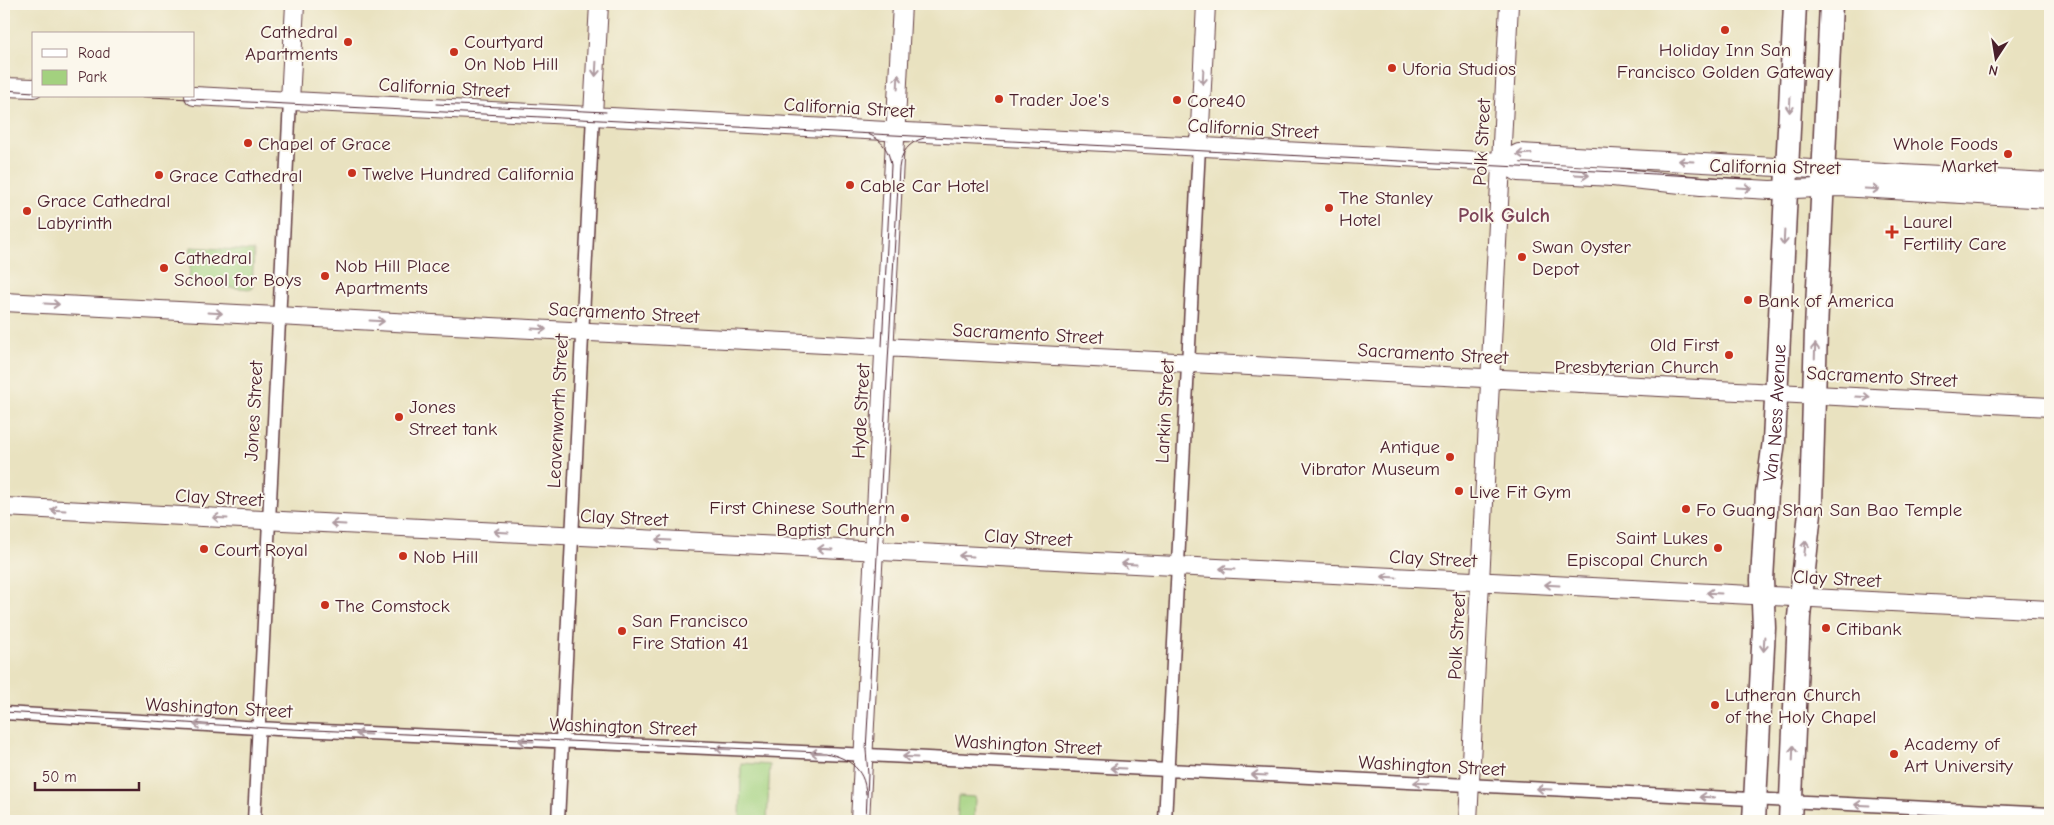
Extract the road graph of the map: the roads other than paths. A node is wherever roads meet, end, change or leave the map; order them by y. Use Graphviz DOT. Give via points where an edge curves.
graph roads {
  1 [pos="296,4"];
  2 [pos="599,4"];
  3 [pos="902,4"];
  4 [pos="1206,4"];
  5 [pos="1509,4"];
  6 [pos="1795,4"];
  7 [pos="1831,4"];
  8 [pos="4,87"];
  9 [pos="32,88"];
  10 [pos="195,96"];
  11 [pos="290,101"];
  12 [pos="593,115"];
  13 [pos="896,131"];
  14 [pos="1199,147"];
  15 [pos="1501,162"];
  16 [pos="1787,166"];
  17 [pos="1824,179"];
  18 [pos="2050,182"];
  19 [pos="1786,189"];
  20 [pos="2050,199"];
  21 [pos="4,302"];
  22 [pos="280,316"];
  23 [pos="582,331"];
  24 [pos="885,347"];
  25 [pos="1188,362"];
  26 [pos="1490,378"];
  27 [pos="1776,392"];
  28 [pos="1815,394"];
  29 [pos="2050,407"];
  30 [pos="4,507"];
  31 [pos="269,520"];
  32 [pos="572,536"];
  33 [pos="874,551"];
  34 [pos="1178,566"];
  35 [pos="1480,582"];
  36 [pos="1763,596"];
  37 [pos="1801,597"];
  38 [pos="2050,610"];
  39 [pos="4,713"];
  40 [pos="258,728"];
  41 [pos="561,743"];
  42 [pos="864,755"];
  43 [pos="1167,770"];
  44 [pos="1470,785"];
  45 [pos="1755,810"];
  46 [pos="1790,811"];
  47 [pos="2050,814"];
  48 [pos="254,821"];
  49 [pos="558,821"];
  50 [pos="860,821"];
  51 [pos="1165,821"];
  52 [pos="1468,821"];
  1 -- 11 [label="street, Jones Street"];
  2 -- 12 [label="street, Leavenworth Street, one-way"];
  13 -- 3 [label="street, Hyde Street, one-way"];
  4 -- 14 [label="street, Larkin Street, one-way"];
  5 -- 15 [label="street, Polk Street"];
  6 -- 16 [label="highway, Van Ness Avenue, one-way"];
  7 -- 17 [label="highway, Van Ness Avenue"];
  8 -- 9 [label="street"];
  10 -- 11 [label="street, California Street"];
  11 -- 12 [label="street, California Street"];
  11 -- 22 [label="street, Jones Street"];
  12 -- 13 [label="street, California Street"];
  12 -- 23 [label="street, Leavenworth Street"];
  13 -- 14 [label="street, California Street"];
  13 -- 24 [label="street, Hyde Street"];
  14 -- 15 [label="street, California Street"];
  14 -- 25 [label="street, Larkin Street"];
  16 -- 15 [label="street, California Street, one-way" via="1519,153"];
  15 -- 19 [label="street, California Street, one-way" via="1518,172"];
  15 -- 26 [label="street, Polk Street"];
  16 -- 17 [label="street, California Street"];
  16 -- 19 [label="highway, Van Ness Avenue"];
  17 -- 18 [label="street, California Street"];
  17 -- 19 [label="street, California Street"];
  17 -- 20 [label="street, California Street, one-way"];
  28 -- 17 [label="highway, Van Ness Avenue, one-way"];
  19 -- 27 [label="highway, Van Ness Avenue, one-way"];
  21 -- 22 [label="street, Sacramento Street, one-way"];
  22 -- 23 [label="street, Sacramento Street, one-way"];
  22 -- 31 [label="street, Jones Street"];
  23 -- 24 [label="street, Sacramento Street"];
  23 -- 32 [label="street, Leavenworth Street"];
  24 -- 25 [label="street, Sacramento Street"];
  24 -- 33 [label="street, Hyde Street"];
  25 -- 26 [label="street, Sacramento Street"];
  25 -- 34 [label="street, Larkin Street"];
  26 -- 27 [label="street, Sacramento Street"];
  26 -- 35 [label="street, Polk Street"];
  27 -- 28 [label="street, Sacramento Street"];
  27 -- 36 [label="highway, Van Ness Avenue" via="1767,493"];
  28 -- 29 [label="street, Sacramento Street, one-way"];
  37 -- 28 [label="highway, Van Ness Avenue, one-way" via="1811,503"];
  31 -- 30 [label="street, Clay Street, one-way"];
  32 -- 31 [label="street, Clay Street, one-way"];
  31 -- 40 [label="street, Jones Street"];
  33 -- 32 [label="street, Clay Street, one-way"];
  32 -- 41 [label="street, Leavenworth Street"];
  34 -- 33 [label="street, Clay Street, one-way"];
  33 -- 42 [label="street, Hyde Street"];
  35 -- 34 [label="street, Clay Street, one-way"];
  34 -- 43 [label="street, Larkin Street"];
  36 -- 35 [label="street, Clay Street, one-way"];
  35 -- 44 [label="street, Polk Street"];
  36 -- 37 [label="street, Clay Street"];
  36 -- 45 [label="highway, Van Ness Avenue, one-way"];
  37 -- 38 [label="street, Clay Street"];
  46 -- 37 [label="highway, Van Ness Avenue, one-way"];
  40 -- 39 [label="street, Washington Street, one-way"];
  41 -- 40 [label="street, Washington Street, one-way"];
  40 -- 48 [label="street, Jones Street"];
  42 -- 41 [label="street, Washington Street, one-way"];
  41 -- 49 [label="street, Leavenworth Street"];
  43 -- 42 [label="street, Washington Street, one-way"];
  42 -- 50 [label="street, Hyde Street"];
  44 -- 43 [label="street, Washington Street, one-way"];
  43 -- 51 [label="street, Larkin Street"];
  45 -- 44 [label="street, Washington Street, one-way"];
  44 -- 52 [label="street, Polk Street"];
  45 -- 46 [label="street, Washington Street"];
  47 -- 46 [label="street, Washington Street, one-way"];
}
